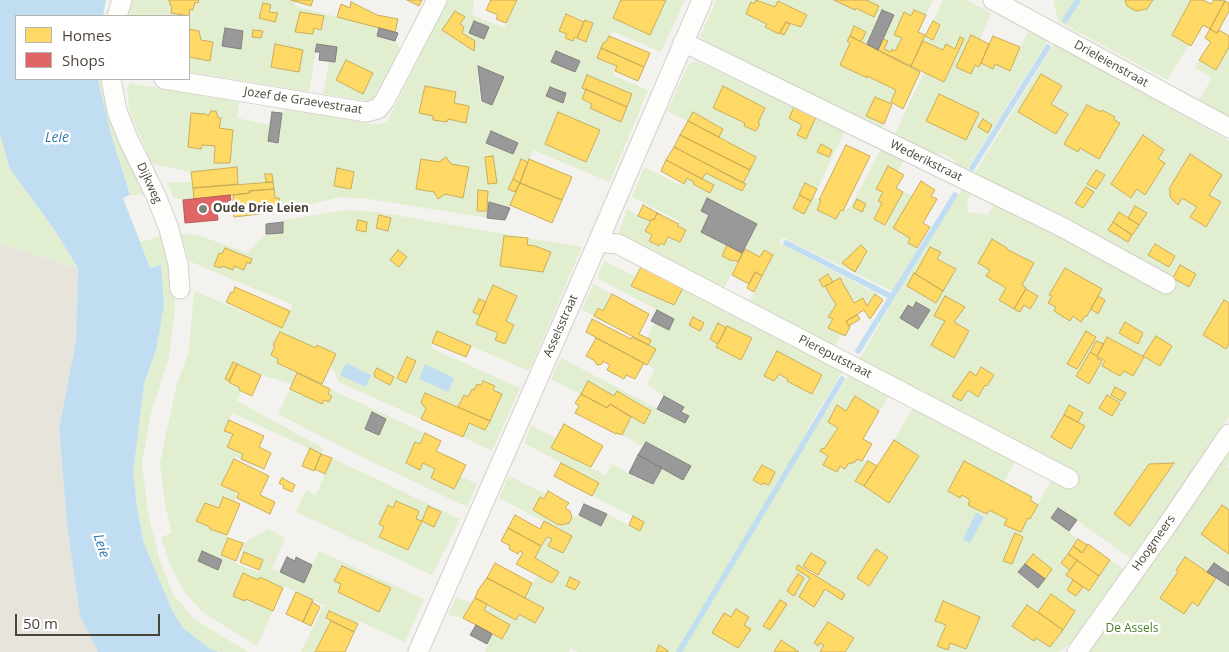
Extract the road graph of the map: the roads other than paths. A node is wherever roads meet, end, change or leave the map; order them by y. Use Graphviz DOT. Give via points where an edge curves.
graph roads {
  1 [pos="122,0"];
  2 [pos="437,0"];
  3 [pos="702,0"];
  4 [pos="993,0"];
  5 [pos="117,15"];
  6 [pos="683,42"];
  7 [pos="111,80"];
  8 [pos="170,80"];
  9 [pos="1229,128"];
  10 [pos="598,242"];
  11 [pos="1166,284"];
  12 [pos="180,289"];
  13 [pos="1229,434"];
  14 [pos="1069,479"];
  15 [pos="418,652"];
  16 [pos="1077,652"];
  1 -- 5 [label="street"];
  2 -- 8 [label="street, Jozef de Graevestraat" via="378,109 366,112"];
  3 -- 6 [label="street, Asselsstraat"];
  4 -- 9 [label="street, Drieleienstraat"];
  6 -- 10 [label="street, Asselsstraat"];
  6 -- 11 [label="street, Wederikstraat" via="1062,227"];
  7 -- 12 [label="street, Dijkweg" via="117,111 169,230 178,264"];
  10 -- 14 [label="street, Piereputstraat" via="618,244"];
  10 -- 15 [label="street, Asselsstraat"];
  13 -- 16 [label="street, Hoogmeers"];
}
